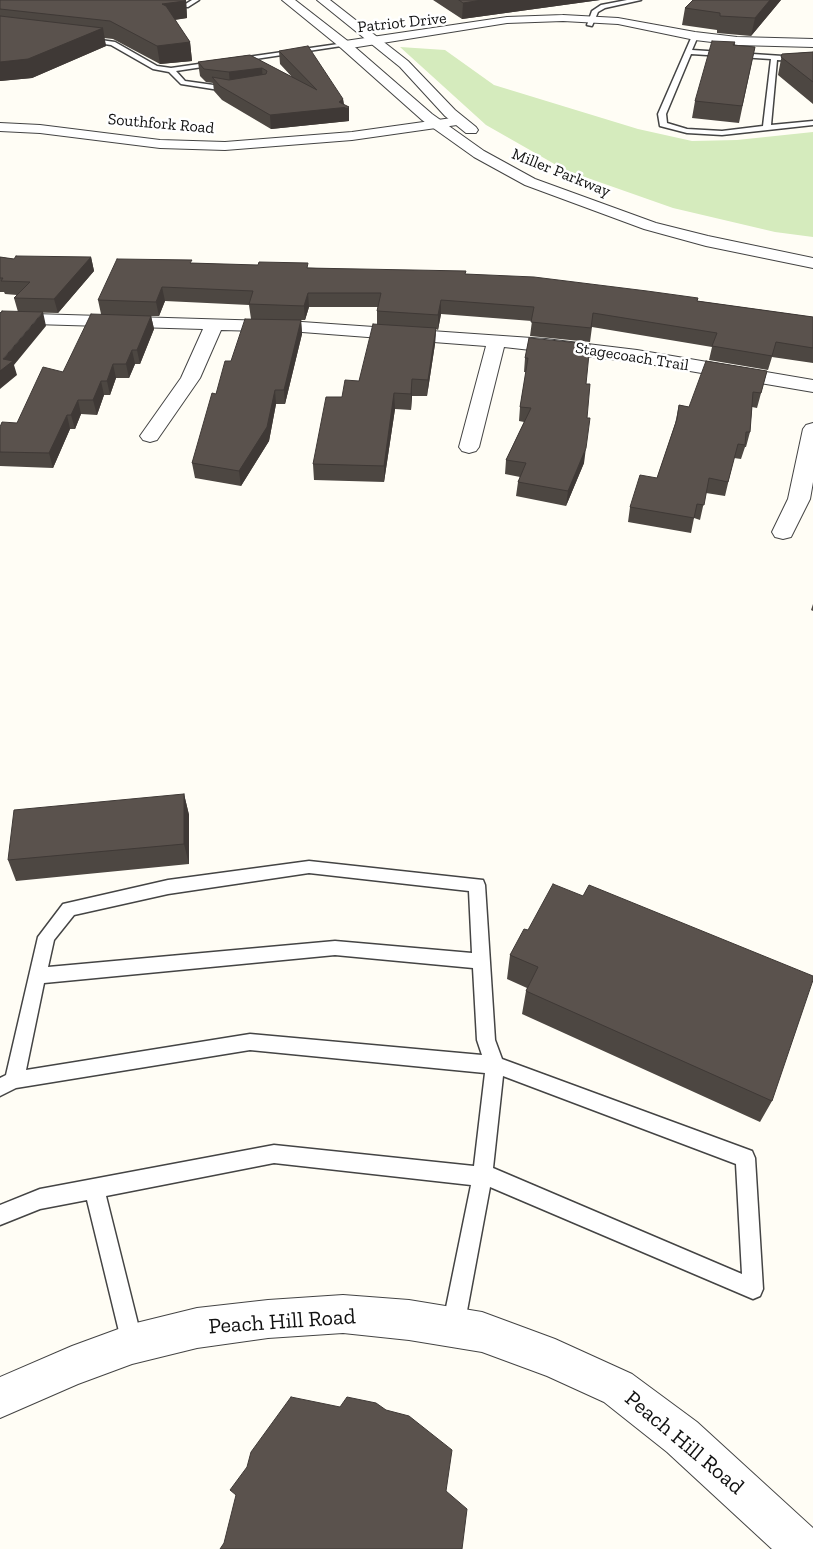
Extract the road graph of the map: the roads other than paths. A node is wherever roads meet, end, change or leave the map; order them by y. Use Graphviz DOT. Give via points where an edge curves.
graph roads {
  1 [pos="196,0"];
  2 [pos="288,0"];
  3 [pos="324,0"];
  4 [pos="638,0"];
  5 [pos="186,6"];
  6 [pos="591,22"];
  7 [pos="695,36"];
  8 [pos="75,38"];
  9 [pos="376,42"];
  10 [pos="813,43"];
  11 [pos="345,45"];
  12 [pos="688,52"];
  13 [pos="774,59"];
  14 [pos="813,60"];
  15 [pos="171,70"];
  16 [pos="238,89"];
  17 [pos="454,117"];
  18 [pos="432,121"];
  19 [pos="813,123"];
  20 [pos="0,127"];
  21 [pos="767,128"];
  22 [pos="813,251"];
  23 [pos="813,263"];
  24 [pos="0,318"];
  25 [pos="214,326"];
  26 [pos="496,342"];
  27 [pos="813,386"];
  28 [pos="813,429"];
  29 [pos="150,436"];
  30 [pos="468,447"];
  31 [pos="783,532"];
  32 [pos="481,961"];
  33 [pos="37,976"];
  34 [pos="495,1065"];
  35 [pos="7,1083"];
  36 [pos="482,1177"];
  37 [pos="94,1189"];
  38 [pos="0,1216"];
  39 [pos="453,1328"];
  40 [pos="132,1344"];
  41 [pos="0,1398"];
  42 [pos="804,1549"];
  1 -- 5 [label="lane"];
  2 -- 11 [label="street, Miller Parkway"];
  3 -- 9 [label="street, Miller Parkway"];
  4 -- 6 [label="lane" via="604,6 595,11"];
  6 -- 7 [label="street, Patriot Drive"];
  6 -- 9 [label="street, Patriot Drive" via="520,26"];
  7 -- 10 [label="street, Patriot Drive" via="763,43"];
  7 -- 12 [label="lane"];
  8 -- 15 [label="lane" via="114,43 155,68"];
  9 -- 11 [label="street, Patriot Drive"];
  9 -- 17 [label="street, Miller Parkway" via="404,64"];
  11 -- 15 [label="lane"];
  11 -- 18 [label="street, Miller Parkway"];
  12 -- 13 [label="lane"];
  12 -- 21 [label="lane" via="662,114 663,124 687,131 722,133"];
  13 -- 14 [label="lane"];
  13 -- 21 [label="lane"];
  15 -- 16 [label="lane" via="183,83"];
  17 -- 18 [label="street, Southfork Road"];
  17 -- 22 [label="street, Miller Parkway" via="528,166 624,206 702,228"];
  18 -- 20 [label="street, Southfork Road" via="262,145 199,146"];
  18 -- 23 [label="street, Miller Parkway" via="501,168 562,196 697,239"];
  19 -- 21 [label="lane"];
  24 -- 25 [label="street, Stagecoach Trail"];
  25 -- 26 [label="street, Stagecoach Trail" via="359,330"];
  25 -- 29 [label="street" via="190,378"];
  26 -- 27 [label="street, Stagecoach Trail" via="618,353"];
  26 -- 30 [label="street"];
  28 -- 31 [label="street" via="800,499"];
  32 -- 33 [label="lane" via="335,948"];
  32 -- 33 [label="lane" via="477,885 308,867 168,887 70,909 46,937"];
  32 -- 34 [label="lane" via="486,1040"];
  33 -- 35 [label="lane"];
  34 -- 35 [label="lane" via="250,1042"];
  34 -- 36 [label="lane"];
  34 -- 36 [label="lane" via="745,1158 753,1288 494,1178"];
  36 -- 37 [label="lane" via="274,1154"];
  36 -- 39 [label="lane"];
  37 -- 38 [label="lane" via="40,1199"];
  37 -- 40 [label="lane"];
  39 -- 40 [label="street, Peach Hill Road" via="342,1314 196,1328"];
  39 -- 42 [label="street, Peach Hill Road" via="482,1332 555,1359 618,1388 682,1437"];
  40 -- 41 [label="street, Peach Hill Road"];
}
